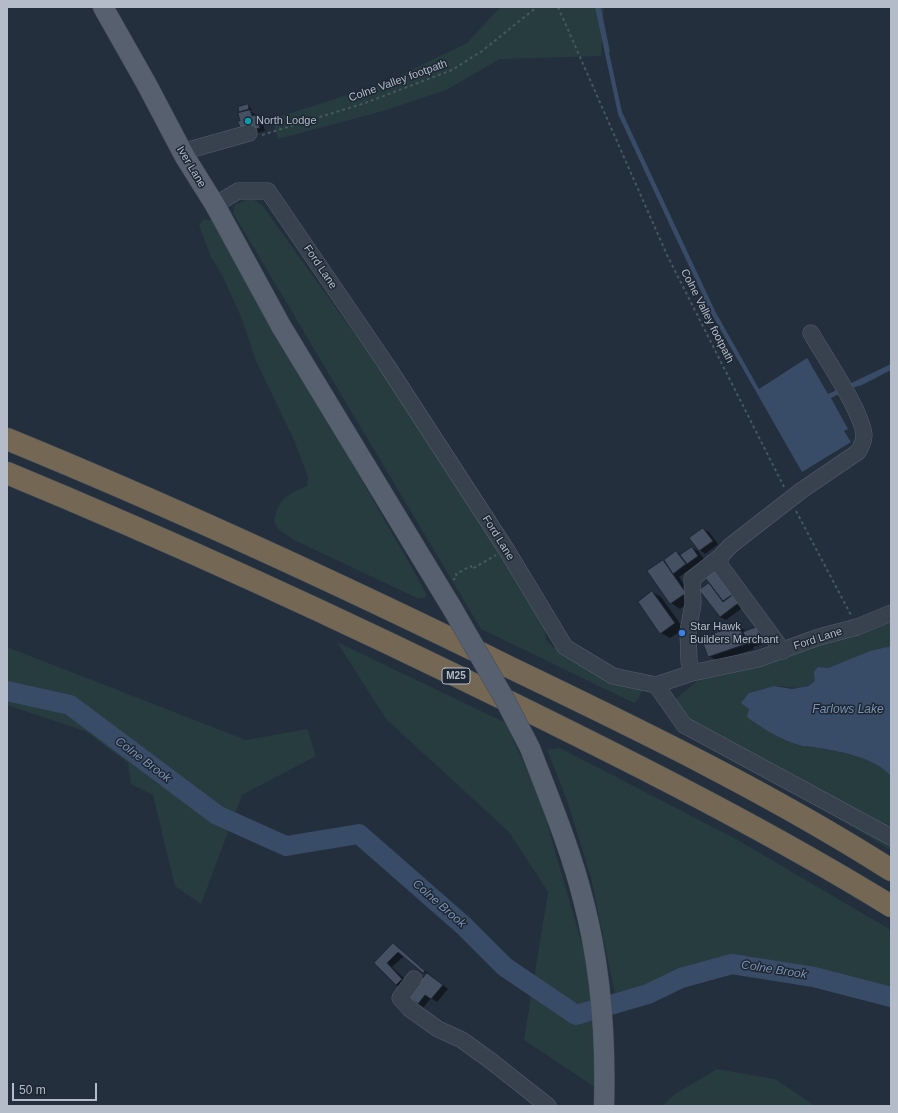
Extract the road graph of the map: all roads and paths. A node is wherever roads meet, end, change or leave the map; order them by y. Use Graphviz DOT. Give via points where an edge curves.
graph roads {
  1 [pos="103,7"];
  2 [pos="538,7"];
  3 [pos="558,7"];
  4 [pos="272,132"];
  5 [pos="250,133"];
  6 [pos="182,152"];
  7 [pos="215,205"];
  8 [pos="811,333"];
  9 [pos="7,439"];
  10 [pos="7,473"];
  11 [pos="790,499"];
  12 [pos="506,549"];
  13 [pos="721,556"];
  14 [pos="440,588"];
  15 [pos="891,613"];
  16 [pos="857,627"];
  17 [pos="783,651"];
  18 [pos="692,673"];
  19 [pos="656,685"];
  20 [pos="891,837"];
  21 [pos="891,870"];
  22 [pos="891,906"];
  23 [pos="414,979"];
  24 [pos="548,1106"];
  25 [pos="604,1106"];
  1 -- 6 [label="main road, Iver Lane"];
  2 -- 4 [label="path, Colne Valley footpath" via="482,52 452,70 365,103"];
  3 -- 11 [label="path, Colne Valley footpath" via="667,255"];
  5 -- 6 [label="street"];
  6 -- 7 [label="main road, Iver Lane"];
  7 -- 12 [label="street, Ford Lane" via="238,192 268,191 386,364"];
  7 -- 14 [label="main road, Iver Lane" via="282,326"];
  8 -- 11 [label="street" via="856,411 864,436 858,452"];
  9 -- 21 [label="highway" via="267,553 632,726 798,814"];
  10 -- 22 [label="highway, M25" via="415,655 717,807 831,869"];
  11 -- 13 [label="street"];
  11 -- 16 [label="path, Colne Valley footpath"];
  12 -- 14 [label="path" via="472,569 471,566 456,574 457,577"];
  12 -- 19 [label="street, Ford Lane" via="565,647 613,676"];
  13 -- 17 [label="street" via="719,564"];
  13 -- 18 [label="street" via="692,579 693,604 688,631"];
  14 -- 25 [label="main road, Iver Lane, bridge" via="530,748 564,835 584,899 600,984 604,1038"];
  15 -- 16 [label="street, Ford Lane"];
  16 -- 17 [label="street, Ford Lane" via="819,637"];
  17 -- 18 [label="street, Ford Lane"];
  18 -- 19 [label="street, Ford Lane"];
  19 -- 20 [label="street" via="684,725"];
  23 -- 24 [label="street" via="400,998 410,1008 438,1029 462,1040"];
}
